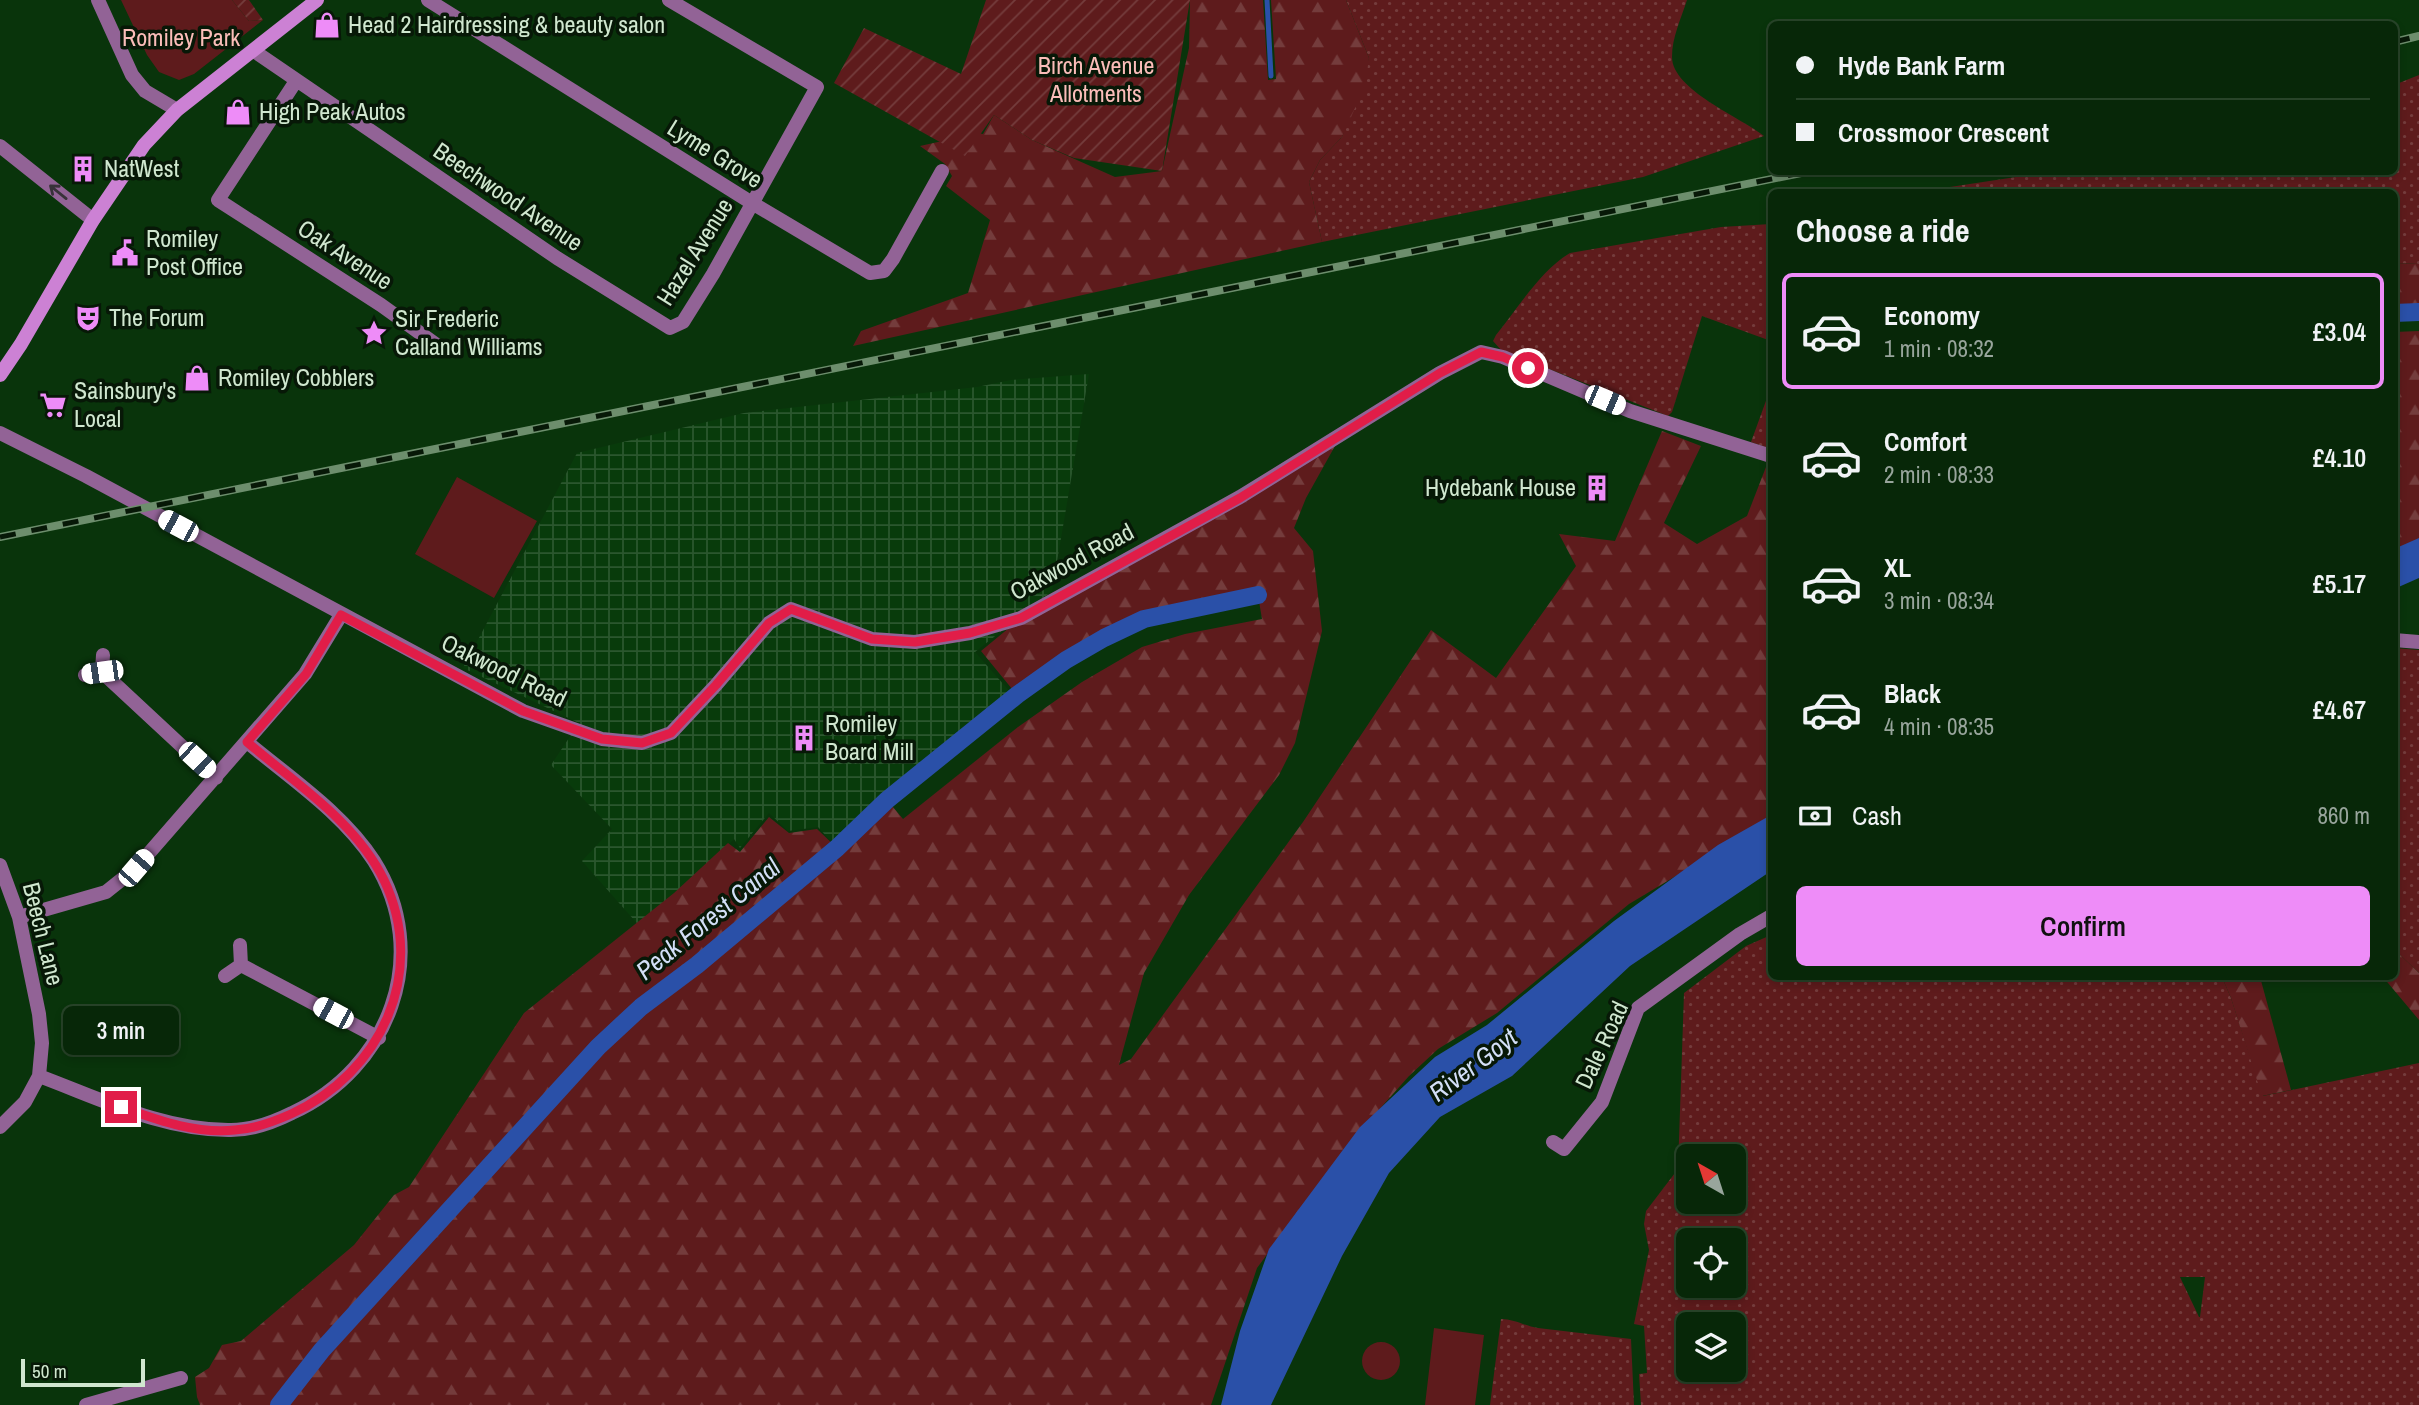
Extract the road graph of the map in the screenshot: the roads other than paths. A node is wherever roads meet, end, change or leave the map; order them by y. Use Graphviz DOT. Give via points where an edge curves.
graph roads {
  1 [pos="98,0"];
  2 [pos="317,0"];
  3 [pos="428,0"];
  4 [pos="669,0"];
  5 [pos="254,51"];
  6 [pos="296,81"];
  7 [pos="177,110"];
  8 [pos="0,146"];
  9 [pos="942,171"];
  10 [pos="752,203"];
  11 [pos="93,220"];
  12 [pos="670,328"];
  13 [pos="445,351"];
  14 [pos="0,375"];
  15 [pos="0,433"];
  16 [pos="1768,455"];
  17 [pos="341,615"];
  18 [pos="2398,640"];
  19 [pos="2419,642"];
  20 [pos="103,655"];
  21 [pos="102,672"];
  22 [pos="85,675"];
  23 [pos="247,742"];
  24 [pos="216,778"];
  25 [pos="0,865"];
  26 [pos="19,917"];
  27 [pos="1768,918"];
  28 [pos="240,946"];
  29 [pos="241,965"];
  30 [pos="225,976"];
  31 [pos="379,1038"];
  32 [pos="39,1076"];
  33 [pos="0,1127"];
  34 [pos="1553,1142"];
  35 [pos="181,1378"];
  36 [pos="86,1405"];
  1 -- 7 [label="street" via="132,75 145,91"];
  2 -- 5 [label="main road"];
  3 -- 10 [label="street, Lyme Grove"];
  4 -- 10 [label="street, Hazel Avenue" via="817,87"];
  5 -- 6 [label="street, Beechwood Avenue"];
  5 -- 7 [label="main road"];
  6 -- 12 [label="street, Beechwood Avenue" via="557,258"];
  6 -- 13 [label="street, Oak Avenue" via="218,200"];
  7 -- 11 [label="main road" via="144,145"];
  11 -- 8 [label="street, one-way"];
  9 -- 10 [label="street, Lyme Grove" via="884,271 870,273"];
  10 -- 12 [label="street, Hazel Avenue" via="683,322"];
  11 -- 14 [label="main road"];
  15 -- 17 [label="street, Oakwood Road"];
  16 -- 17 [label="street, Oakwood Road" via="1630,411 1481,352 1240,498 1021,618 915,642 872,639 791,609 769,623 671,733 642,743 602,739 523,711"];
  17 -- 23 [label="street" via="306,674"];
  18 -- 19 [label="street"];
  20 -- 21 [label="street"];
  21 -- 22 [label="street"];
  21 -- 24 [label="street"];
  23 -- 24 [label="street"];
  23 -- 31 [label="street" via="359,841 385,883 396,914 401,958 397,991"];
  24 -- 26 [label="street" via="136,868 106,892"];
  25 -- 26 [label="street, Beech Lane"];
  26 -- 32 [label="street, Beech Lane" via="39,1014"];
  27 -- 34 [label="street, Dale Road" via="1638,1008 1602,1102 1564,1149"];
  28 -- 29 [label="street"];
  29 -- 30 [label="street"];
  29 -- 31 [label="street"];
  31 -- 32 [label="street" via="339,1084 305,1107 261,1126 234,1130 184,1128"];
  32 -- 33 [label="street, Beech Lane" via="25,1102"];
  35 -- 36 [label="street"];
}
